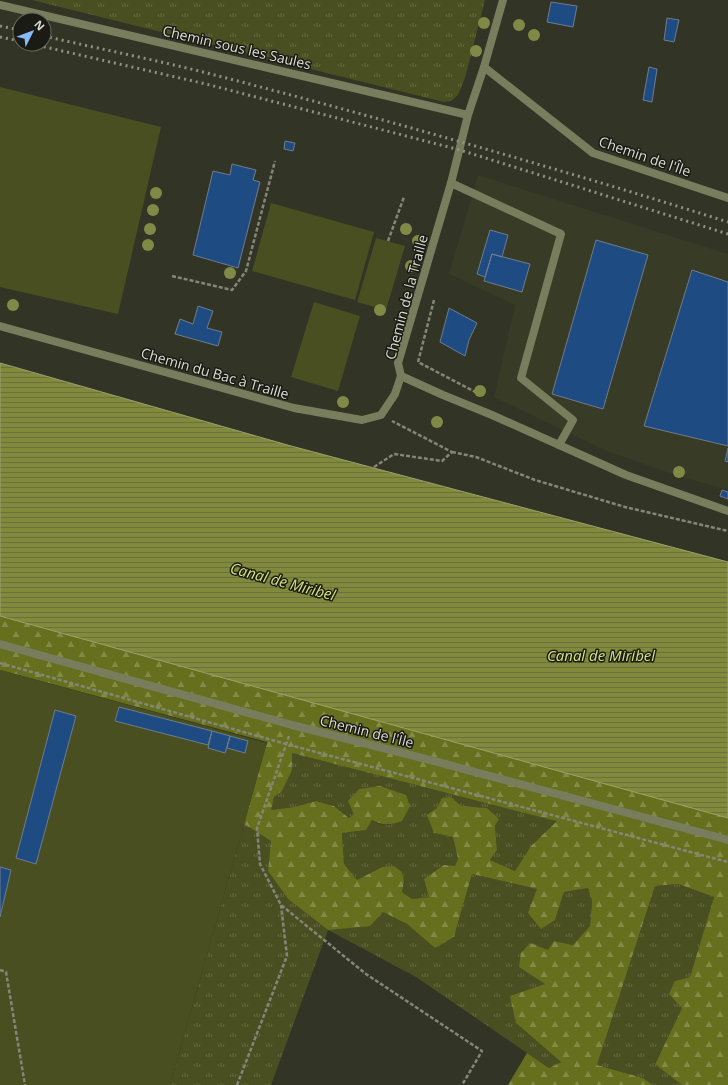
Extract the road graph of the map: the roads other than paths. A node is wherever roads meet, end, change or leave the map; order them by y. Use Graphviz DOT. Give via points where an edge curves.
graph roads {
  1 [pos="503,0"];
  2 [pos="0,5"];
  3 [pos="484,67"];
  4 [pos="468,115"];
  5 [pos="451,183"];
  6 [pos="728,198"];
  7 [pos="0,326"];
  8 [pos="401,376"];
  9 [pos="559,445"];
  10 [pos="728,511"];
  11 [pos="0,644"];
  12 [pos="728,840"];
  1 -- 3 [label="street, Chemin de la Traille"];
  2 -- 4 [label="street, Chemin sous les Saules"];
  3 -- 4 [label="street, Chemin de la Traille"];
  3 -- 6 [label="street, Chemin de l'Île" via="593,153"];
  4 -- 5 [label="street, Chemin de la Traille"];
  5 -- 8 [label="street, Chemin de la Traille" via="398,363"];
  5 -- 9 [label="street" via="561,234 521,378 572,420"];
  7 -- 8 [label="street, Chemin du Bac à Traille" via="294,408 362,420 381,415 395,394"];
  8 -- 9 [label="street, Chemin de la Traille"];
  9 -- 10 [label="street, Chemin de la Traille" via="626,475"];
  11 -- 12 [label="street, Chemin de l'Île" via="292,725"];
}
